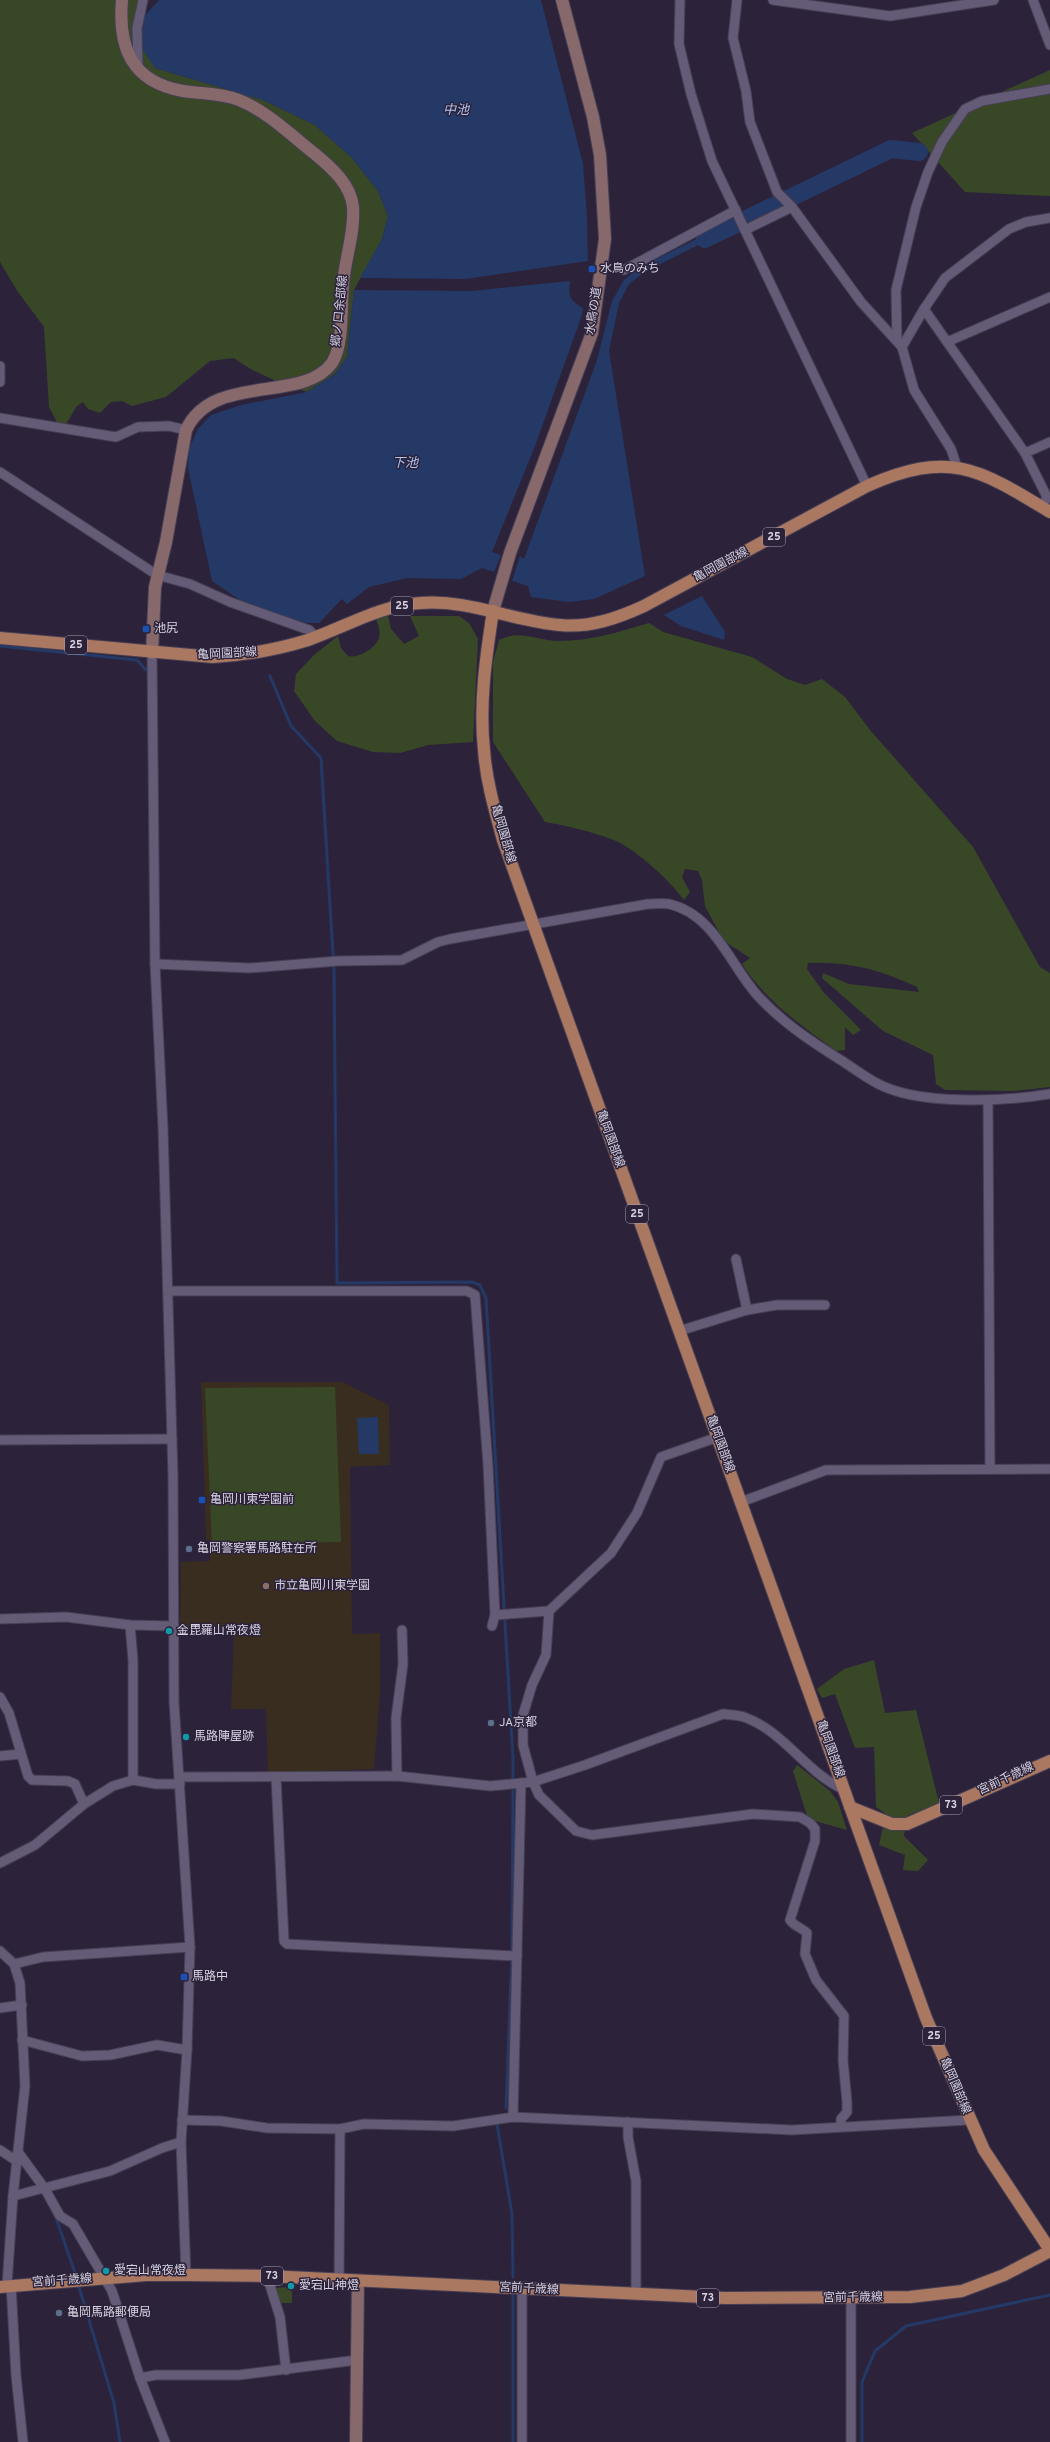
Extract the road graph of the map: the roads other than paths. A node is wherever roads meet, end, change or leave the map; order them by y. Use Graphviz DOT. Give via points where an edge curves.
graph roads {
  1 [pos="122,0"];
  2 [pos="143,0"];
  3 [pos="562,0"];
  4 [pos="680,0"];
  5 [pos="737,0"];
  6 [pos="773,0"];
  7 [pos="994,0"];
  8 [pos="1033,0"];
  9 [pos="1050,45"];
  10 [pos="138,69"];
  11 [pos="1050,89"];
  12 [pos="792,207"];
  13 [pos="736,210"];
  14 [pos="1050,218"];
  15 [pos="745,230"];
  16 [pos="624,270"];
  17 [pos="1050,297"];
  18 [pos="924,309"];
  19 [pos="947,342"];
  20 [pos="900,344"];
  21 [pos="0,366"];
  22 [pos="0,382"];
  23 [pos="0,418"];
  24 [pos="186,430"];
  25 [pos="1050,442"];
  26 [pos="1025,453"];
  27 [pos="956,467"];
  28 [pos="0,472"];
  29 [pos="867,486"];
  30 [pos="1046,509"];
  31 [pos="157,575"];
  32 [pos="493,611"];
  33 [pos="315,636"];
  34 [pos="0,638"];
  35 [pos="152,653"];
  36 [pos="533,924"];
  37 [pos="155,964"];
  38 [pos="1050,1094"];
  39 [pos="988,1100"];
  40 [pos="736,1259"];
  41 [pos="168,1291"];
  42 [pos="825,1305"];
  43 [pos="747,1310"];
  44 [pos="679,1331"];
  45 [pos="718,1437"];
  46 [pos="172,1439"];
  47 [pos="0,1440"];
  48 [pos="990,1469"];
  49 [pos="1050,1469"];
  50 [pos="741,1502"];
  51 [pos="549,1611"];
  52 [pos="495,1615"];
  53 [pos="0,1618"];
  54 [pos="130,1625"];
  55 [pos="174,1626"];
  56 [pos="492,1626"];
  57 [pos="402,1630"];
  58 [pos="0,1697"];
  59 [pos="21,1754"];
  60 [pos="0,1756"];
  61 [pos="1050,1761"];
  62 [pos="397,1776"];
  63 [pos="276,1777"];
  64 [pos="133,1780"];
  65 [pos="180,1781"];
  66 [pos="533,1782"];
  67 [pos="521,1783"];
  68 [pos="845,1790"];
  69 [pos="84,1804"];
  70 [pos="850,1807"];
  71 [pos="0,1863"];
  72 [pos="190,1947"];
  73 [pos="0,1951"];
  74 [pos="513,1955"];
  75 [pos="14,1964"];
  76 [pos="22,2005"];
  77 [pos="0,2008"];
  78 [pos="22,2040"];
  79 [pos="187,2050"];
  80 [pos="513,2117"];
  81 [pos="182,2120"];
  82 [pos="969,2120"];
  83 [pos="628,2122"];
  84 [pos="841,2126"];
  85 [pos="340,2129"];
  86 [pos="181,2142"];
  87 [pos="0,2150"];
  88 [pos="18,2152"];
  89 [pos="18,2162"];
  90 [pos="45,2189"];
  91 [pos="13,2196"];
  92 [pos="1050,2250"];
  93 [pos="186,2275"];
  94 [pos="267,2276"];
  95 [pos="104,2278"];
  96 [pos="339,2280"];
  97 [pos="358,2280"];
  98 [pos="6,2286"];
  99 [pos="522,2288"];
  100 [pos="636,2294"];
  101 [pos="851,2299"];
  102 [pos="357,2360"];
  103 [pos="286,2370"];
  104 [pos="140,2378"];
  105 [pos="23,2442"];
  106 [pos="165,2442"];
  107 [pos="356,2442"];
  108 [pos="522,2442"];
  109 [pos="851,2442"];
  1 -- 10 [label="main road, 郷ノ口余部線" via="122,38 128,55"];
  2 -- 10 [label="street" via="137,28"];
  3 -- 32 [label="main road, 水鳥の道" via="593,117 600,155 605,239 592,332 510,553"];
  4 -- 13 [label="street" via="679,44 691,94 712,161"];
  5 -- 12 [label="street" via="733,38 746,91 750,122 777,192"];
  6 -- 7 [label="street" via="890,16"];
  8 -- 9 [label="street"];
  10 -- 24 [label="main road, 郷ノ口余部線" via="154,82 182,91 217,94 252,106 327,164 347,186 353,206 353,227 343,282 339,343 332,362 318,376 306,381 232,395 209,404 192,418"];
  11 -- 20 [label="street" via="982,101 971,106 958,118 942,142 916,207 896,290"];
  12 -- 15 [label="street"];
  12 -- 20 [label="street" via="861,302"];
  13 -- 15 [label="street"];
  13 -- 16 [label="street"];
  14 -- 18 [label="street" via="1026,222 1009,229 945,278"];
  15 -- 29 [label="street"];
  17 -- 19 [label="street"];
  18 -- 19 [label="street"];
  18 -- 20 [label="street"];
  19 -- 26 [label="street"];
  20 -- 27 [label="street" via="914,390 951,449"];
  21 -- 22 [label="street"];
  23 -- 24 [label="street" via="116,437 138,427 168,426"];
  24 -- 31 [label="main road, 郷ノ口余部線" via="166,542"];
  25 -- 26 [label="street"];
  26 -- 30 [label="street" via="1047,497"];
  27 -- 29 [label="main road, 亀岡園部線 / 25" via="920,467"];
  27 -- 30 [label="main road, 亀岡園部線 / 25" via="998,480"];
  28 -- 31 [label="street"];
  29 -- 32 [label="main road, 亀岡園部線 / 25" via="613,620 561,626"];
  31 -- 33 [label="street" via="190,584 230,602 309,630"];
  31 -- 35 [label="main road, 郷ノ口余部線"];
  32 -- 33 [label="main road, 亀岡園部線 / 25" via="448,602 418,603 393,608"];
  32 -- 36 [label="main road, 亀岡園部線 / 25" via="483,688 484,751 501,833"];
  33 -- 35 [label="main road, 亀岡園部線 / 25" via="272,650 242,655 213,657"];
  34 -- 35 [label="main road, 亀岡園部線 / 25"];
  35 -- 37 [label="street"];
  36 -- 37 [label="street" via="438,942 402,960 338,961 250,968"];
  36 -- 39 [label="street" via="648,904 669,904 691,913 709,928 756,994 788,1026 877,1084 895,1091 935,1097"];
  36 -- 44 [label="main road, 亀岡園部線 / 25"];
  37 -- 41 [label="street"];
  38 -- 39 [label="street"];
  39 -- 48 [label="street"];
  40 -- 43 [label="street"];
  41 -- 46 [label="street"];
  41 -- 52 [label="street" via="467,1291 475,1295 488,1465"];
  42 -- 43 [label="street" via="777,1305"];
  43 -- 44 [label="street"];
  44 -- 45 [label="main road, 亀岡園部線 / 25"];
  45 -- 50 [label="main road, 亀岡園部線 / 25"];
  45 -- 51 [label="street" via="661,1457 637,1514 611,1553"];
  46 -- 47 [label="street"];
  46 -- 55 [label="street"];
  48 -- 49 [label="street"];
  48 -- 50 [label="street" via="826,1470"];
  50 -- 68 [label="main road, 亀岡園部線 / 25"];
  51 -- 52 [label="street"];
  51 -- 66 [label="street" via="546,1655 532,1685 522,1730 523,1745"];
  52 -- 56 [label="street"];
  53 -- 54 [label="street" via="66,1617"];
  54 -- 55 [label="street"];
  54 -- 64 [label="street" via="133,1660"];
  55 -- 65 [label="street" via="174,1702"];
  57 -- 62 [label="street" via="403,1664 396,1718"];
  58 -- 59 [label="street" via="9,1713"];
  59 -- 60 [label="street"];
  59 -- 69 [label="street" via="32,1780 68,1781 75,1784"];
  61 -- 70 [label="main road, 宮前千歳線 / 73" via="907,1824 892,1824"];
  62 -- 63 [label="street"];
  62 -- 67 [label="street" via="490,1786"];
  63 -- 65 [label="street"];
  63 -- 74 [label="street" via="284,1941 288,1944"];
  64 -- 65 [label="street" via="156,1784"];
  64 -- 69 [label="street" via="113,1786"];
  65 -- 72 [label="street"];
  66 -- 67 [label="street"];
  66 -- 68 [label="street" via="723,1714 744,1717 766,1728 831,1784"];
  66 -- 84 [label="street" via="540,1794 582,1834 753,1814 800,1817 810,1823 815,1829 815,1841 790,1920 807,1933 805,1954 816,1980 844,2016 843,2060 847,2112 841,2119"];
  67 -- 74 [label="street"];
  68 -- 70 [label="main road, 亀岡園部線 / 25"];
  69 -- 71 [label="street" via="35,1845"];
  70 -- 82 [label="main road, 亀岡園部線 / 25" via="926,2018"];
  72 -- 75 [label="street" via="43,1957"];
  72 -- 79 [label="street"];
  73 -- 75 [label="street"];
  74 -- 80 [label="street"];
  75 -- 76 [label="street" via="20,1983"];
  76 -- 77 [label="street"];
  76 -- 78 [label="street"];
  78 -- 79 [label="street" via="82,2056 110,2055 157,2045"];
  78 -- 88 [label="street" via="25,2086"];
  79 -- 81 [label="street"];
  80 -- 83 [label="street"];
  80 -- 85 [label="street" via="453,2126 364,2124"];
  81 -- 85 [label="street" via="221,2121 267,2128"];
  81 -- 86 [label="street"];
  82 -- 84 [label="street"];
  82 -- 92 [label="main road, 亀岡園部線 / 25" via="984,2150"];
  83 -- 84 [label="street" via="792,2130"];
  83 -- 100 [label="street" via="628,2137 636,2181"];
  85 -- 96 [label="street"];
  86 -- 90 [label="street" via="110,2171"];
  86 -- 93 [label="street"];
  87 -- 89 [label="street"];
  88 -- 89 [label="street"];
  88 -- 90 [label="street"];
  89 -- 91 [label="street"];
  90 -- 91 [label="street"];
  90 -- 95 [label="street" via="60,2216 72,2224"];
  91 -- 98 [label="street"];
  92 -- 101 [label="main road, 宮前千歳線 / 73" via="1004,2275 962,2291 910,2297"];
  93 -- 94 [label="main road, 宮前千歳線 / 73"];
  93 -- 95 [label="main road, 宮前千歳線 / 73"];
  94 -- 96 [label="main road, 宮前千歳線 / 73"];
  94 -- 103 [label="street" via="283,2331"];
  95 -- 98 [label="main road, 宮前千歳線 / 73"];
  95 -- 104 [label="street" via="112,2292"];
  96 -- 97 [label="main road, 宮前千歳線 / 73"];
  97 -- 99 [label="main road, 宮前千歳線 / 73"];
  97 -- 102 [label="main road"];
  98 -- 105 [label="street"];
  99 -- 100 [label="main road, 宮前千歳線 / 73"];
  99 -- 108 [label="street"];
  100 -- 101 [label="main road, 宮前千歳線 / 73"];
  101 -- 109 [label="street"];
  102 -- 103 [label="street"];
  102 -- 107 [label="main road"];
  103 -- 104 [label="street" via="239,2375 156,2375"];
  104 -- 106 [label="street"];
}
